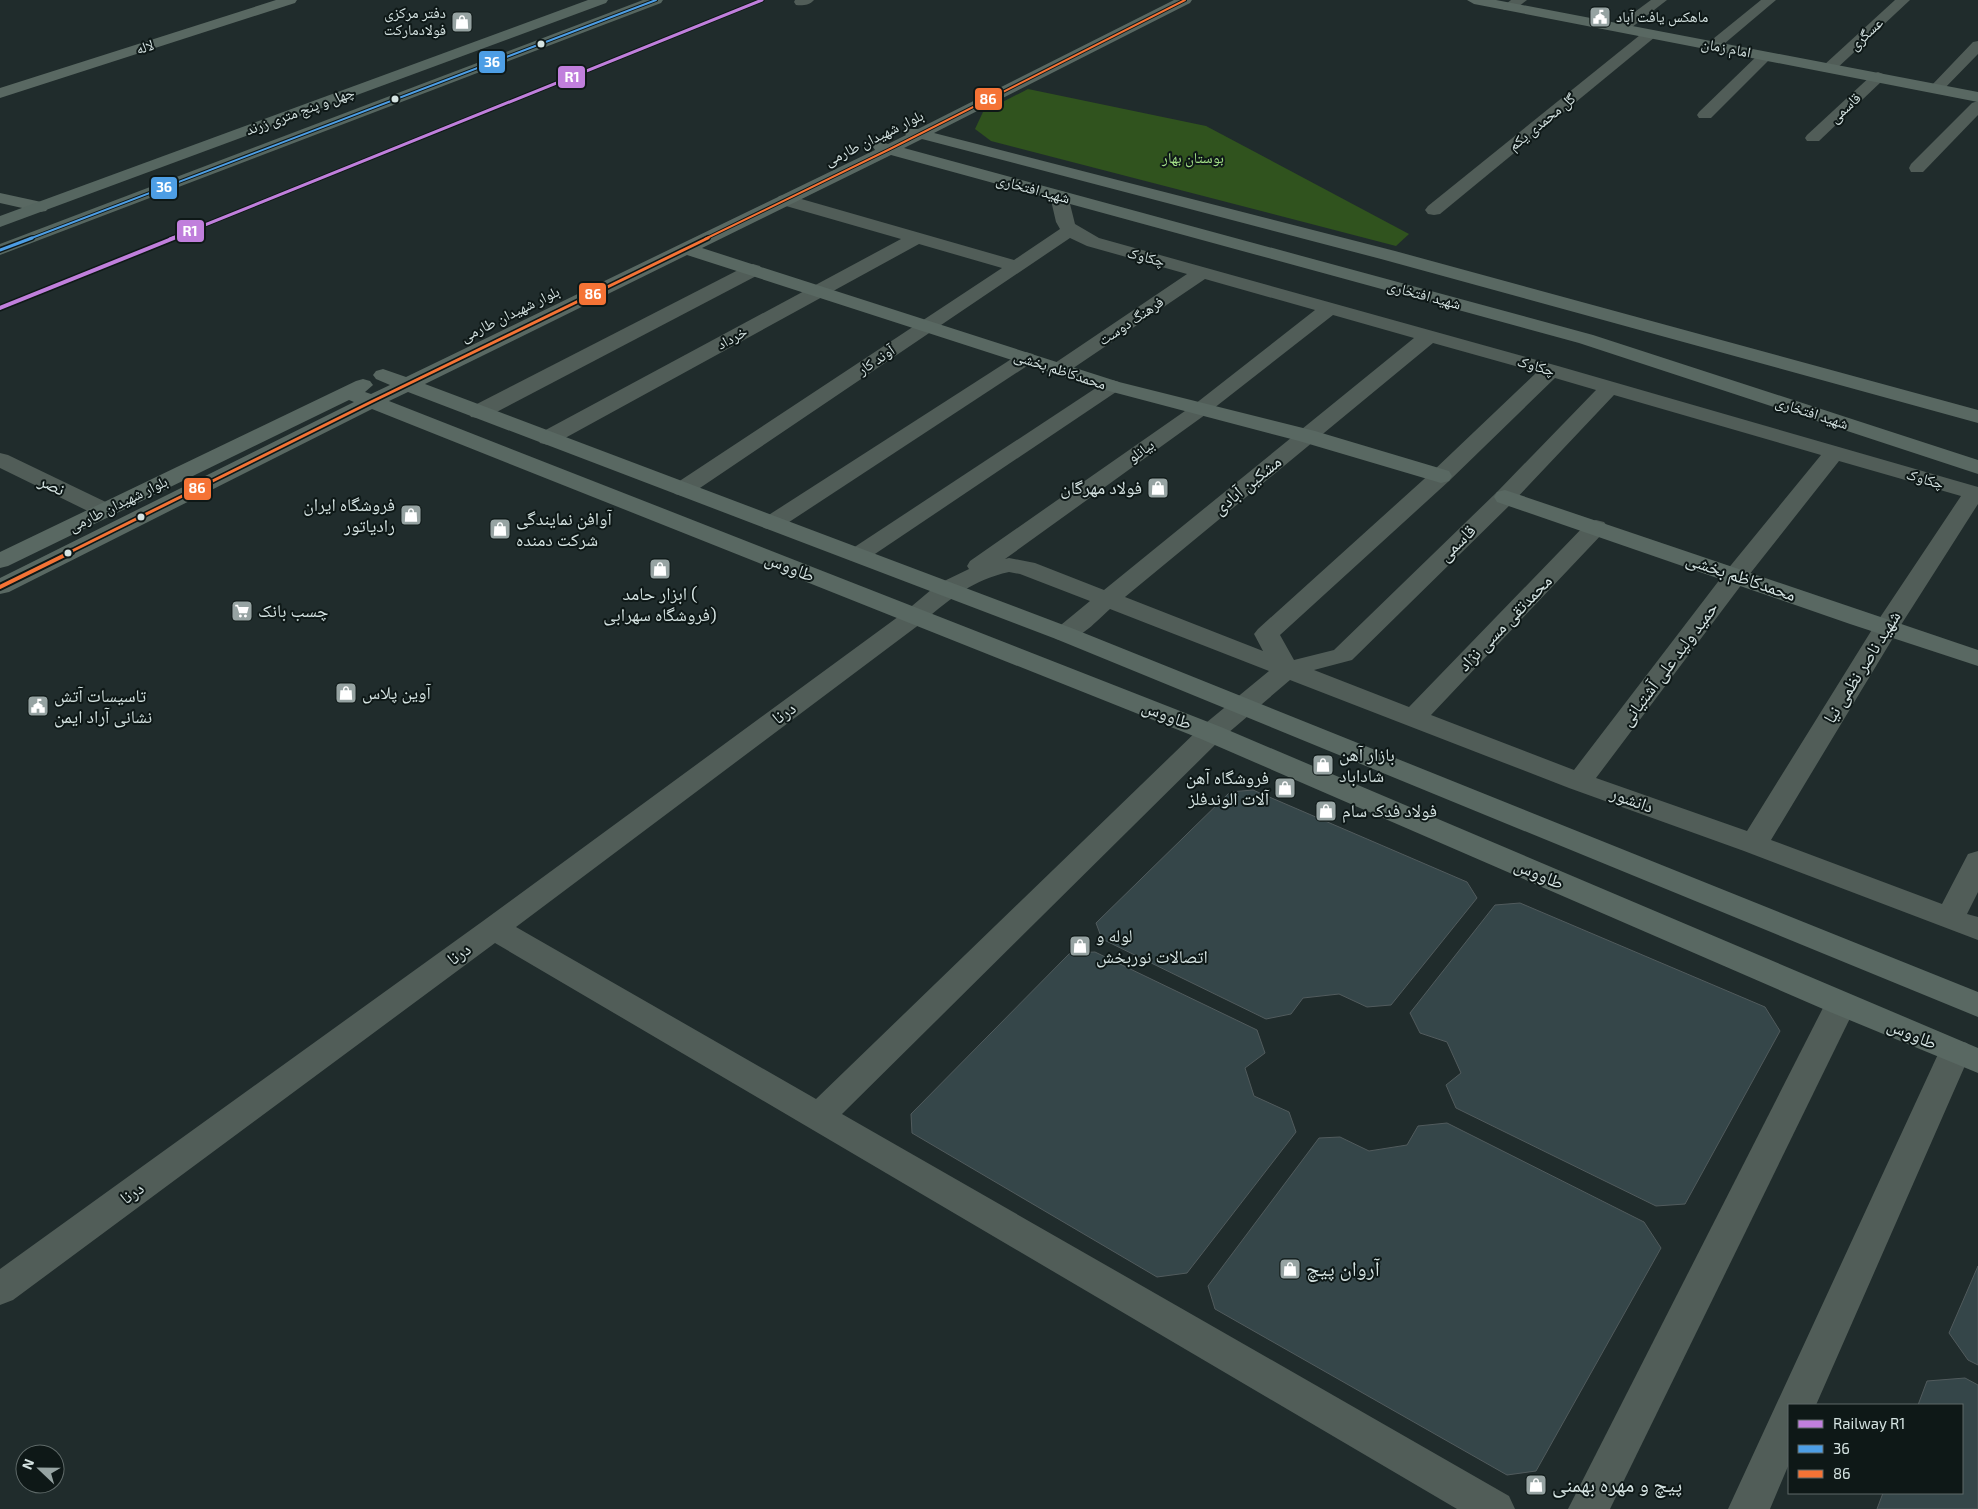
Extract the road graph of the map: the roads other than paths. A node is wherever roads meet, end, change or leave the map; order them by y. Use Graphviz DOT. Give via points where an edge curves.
graph roads {
  1 [pos="290,0"];
  2 [pos="601,0"];
  3 [pos="656,0"];
  4 [pos="1153,0"];
  5 [pos="1185,0"];
  6 [pos="1474,0"];
  7 [pos="1660,0"];
  8 [pos="1769,0"];
  9 [pos="1902,0"];
  10 [pos="1514,3"];
  11 [pos="1622,28"];
  12 [pos="1650,34"];
  13 [pos="1077,38"];
  14 [pos="1713,46"];
  15 [pos="1978,46"];
  16 [pos="1765,56"];
  17 [pos="1829,68"];
  18 [pos="1878,77"];
  19 [pos="1936,88"];
  20 [pos="0,93"];
  21 [pos="1978,96"];
  22 [pos="1978,106"];
  23 [pos="1705,115"];
  24 [pos="916,127"];
  25 [pos="891,136"];
  26 [pos="1813,138"];
  27 [pos="865,143"];
  28 [pos="1917,168"];
  29 [pos="882,170"];
  30 [pos="905,170"];
  31 [pos="804,172"];
  32 [pos="972,172"];
  33 [pos="832,176"];
  34 [pos="1059,196"];
  35 [pos="0,198"];
  36 [pos="785,200"];
  37 [pos="40,207"];
  38 [pos="1434,210"];
  39 [pos="0,222"];
  40 [pos="1069,231"];
  41 [pos="916,238"];
  42 [pos="685,248"];
  43 [pos="0,250"];
  44 [pos="1016,266"];
  45 [pos="753,270"];
  46 [pos="1203,272"];
  47 [pos="818,291"];
  48 [pos="1330,308"];
  49 [pos="925,327"];
  50 [pos="1429,336"];
  51 [pos="1026,358"];
  52 [pos="1059,369"];
  53 [pos="1551,370"];
  54 [pos="383,376"];
  55 [pos="407,385"];
  56 [pos="1112,386"];
  57 [pos="1610,387"];
  58 [pos="359,397"];
  59 [pos="1202,408"];
  60 [pos="479,412"];
  61 [pos="1978,417"];
  62 [pos="1307,436"];
  63 [pos="548,438"];
  64 [pos="1834,453"];
  65 [pos="0,460"];
  66 [pos="1978,467"];
  67 [pos="1441,476"];
  68 [pos="683,489"];
  69 [pos="1976,494"];
  70 [pos="1505,497"];
  71 [pos="104,510"];
  72 [pos="772,523"];
  73 [pos="1596,527"];
  74 [pos="858,555"];
  75 [pos="0,561"];
  76 [pos="1736,575"];
  77 [pos="0,587"];
  78 [pos="947,589"];
  79 [pos="1107,599"];
  80 [pos="915,616"];
  81 [pos="1886,628"];
  82 [pos="1064,634"];
  83 [pos="1978,658"];
  84 [pos="1286,670"];
  85 [pos="1241,706"];
  86 [pos="1413,718"];
  87 [pos="1211,733"];
  88 [pos="1579,782"];
  89 [pos="1754,844"];
  90 [pos="1978,862"];
  91 [pos="1950,918"];
  92 [pos="494,928"];
  93 [pos="1978,929"];
  94 [pos="1841,1004"];
  95 [pos="1978,1005"];
  96 [pos="1966,1057"];
  97 [pos="818,1116"];
  98 [pos="0,1289"];
  99 [pos="1796,1404"];
  100 [pos="1788,1421"];
  101 [pos="1494,1509"];
  102 [pos="1589,1509"];
  103 [pos="1749,1509"];
  1 -- 20 [label="main road, لاله"];
  2 -- 37 [label="main road, چهل و پنج متری زرند"];
  3 -- 43 [label="main road, چهل و پنج متری زرند"];
  4 -- 13 [label="main road"];
  5 -- 24 [label="main road, بلوار شهیدان طارمی"];
  6 -- 10 [label="main road, امام زمان"];
  7 -- 11 [label="street"];
  8 -- 14 [label="street"];
  9 -- 17 [label="street, عسگری"];
  10 -- 11 [label="main road, امام زمان"];
  11 -- 12 [label="main road, امام زمان"];
  12 -- 14 [label="main road, امام زمان"];
  12 -- 38 [label="street, گل محمدی یکم"];
  14 -- 16 [label="main road, امام زمان"];
  15 -- 19 [label="street"];
  16 -- 17 [label="main road, امام زمان"];
  16 -- 23 [label="street"];
  17 -- 18 [label="main road, امام زمان"];
  18 -- 19 [label="main road, امام زمان"];
  18 -- 26 [label="street, قاسمی"];
  19 -- 21 [label="main road, امام زمان"];
  22 -- 28 [label="street"];
  24 -- 25 [label="main road, شهید افتخاری"];
  24 -- 61 [label="main road, شهید افتخاری"];
  25 -- 27 [label="main road, شهید افتخاری"];
  25 -- 32 [label="main road, شهید افتخاری"];
  25 -- 33 [label="main road, بلوار شهیدان طارمی"];
  29 -- 33 [label="main road"];
  30 -- 32 [label="main road"];
  31 -- 54 [label="main road, بلوار شهیدان طارمی"];
  32 -- 34 [label="main road, شهید افتخاری"];
  33 -- 36 [label="main road, بلوار شهیدان طارمی"];
  34 -- 40 [label="street" via="1064,223"];
  34 -- 66 [label="main road, شهید افتخاری" via="1586,339"];
  35 -- 37 [label="main road"];
  36 -- 41 [label="street"];
  36 -- 42 [label="main road, بلوار شهیدان طارمی"];
  37 -- 39 [label="main road, چهل و پنج متری زرند"];
  40 -- 44 [label="street, آوند کار"];
  40 -- 46 [label="street, چکاوک" via="1093,242"];
  41 -- 44 [label="street"];
  41 -- 47 [label="street, خرداد"];
  42 -- 45 [label="main road, محمدکاظم بخشی"];
  42 -- 55 [label="main road, بلوار شهیدان طارمی"];
  44 -- 49 [label="street, آوند کار"];
  45 -- 47 [label="main road, محمدکاظم بخشی"];
  45 -- 60 [label="street"];
  46 -- 48 [label="street, چکاوک"];
  46 -- 52 [label="street, فرهنگ دوست"];
  47 -- 49 [label="main road, محمدکاظم بخشی"];
  47 -- 63 [label="street, خرداد"];
  48 -- 50 [label="street, چکاوک"];
  48 -- 59 [label="street, بیانلو"];
  49 -- 51 [label="main road, محمدکاظم بخشی"];
  49 -- 68 [label="street, آوند کار"];
  50 -- 53 [label="street, چکاوک"];
  50 -- 62 [label="street, مشکین آبادی"];
  51 -- 52 [label="main road, محمدکاظم بخشی"];
  51 -- 72 [label="street"];
  52 -- 56 [label="main road, محمدکاظم بخشی"];
  53 -- 57 [label="street, چکاوک"];
  53 -- 67 [label="street"];
  54 -- 55 [label="main road, طاووس"];
  54 -- 58 [label="main road, بلوار شهیدان طارمی"];
  55 -- 58 [label="main road, بلوار شهیدان طارمی"];
  55 -- 60 [label="main road, طاووس"];
  56 -- 59 [label="main road, محمدکاظم بخشی"];
  56 -- 74 [label="street"];
  57 -- 64 [label="street, چکاوک"];
  57 -- 70 [label="street, قاسمی"];
  58 -- 71 [label="main road, بلوار شهیدان طارمی"];
  58 -- 77 [label="main road, بلوار شهیدان طارمی"];
  58 -- 80 [label="main road, طاووس"];
  59 -- 62 [label="main road, محمدکاظم بخشی"];
  59 -- 78 [label="street, بیانلو"];
  60 -- 63 [label="main road, طاووس"];
  62 -- 67 [label="main road, محمدکاظم بخشی"];
  62 -- 79 [label="street, مشکین آبادی"];
  63 -- 68 [label="main road, طاووس"];
  64 -- 69 [label="street, چکاوک"];
  64 -- 76 [label="street, حمید ولید علی آشتیانی"];
  65 -- 71 [label="street, نصر"];
  67 -- 84 [label="street" via="1267,634"];
  68 -- 72 [label="main road, طاووس"];
  69 -- 81 [label="street, شهید ناصر نظمی نیا"];
  70 -- 73 [label="main road, محمدکاظم بخشی"];
  70 -- 84 [label="street, قاسمی" via="1343,655"];
  71 -- 75 [label="main road, بلوار شهیدان طارمی"];
  72 -- 74 [label="main road, طاووس"];
  73 -- 76 [label="main road, محمدکاظم بخشی"];
  73 -- 86 [label="street, محمدتقی مسی نژاد"];
  74 -- 78 [label="main road, طاووس"];
  76 -- 81 [label="main road, محمدکاظم بخشی"];
  76 -- 88 [label="street, حمید ولید علی آشتیانی"];
  78 -- 79 [label="street, دانشور" via="987,570 1009,565 1026,568"];
  78 -- 80 [label="street, درنا"];
  78 -- 82 [label="main road, طاووس"];
  79 -- 82 [label="street, مشکین آبادی"];
  79 -- 84 [label="street, دانشور"];
  80 -- 87 [label="main road, طاووس"];
  80 -- 92 [label="street, درنا"];
  81 -- 83 [label="main road, محمدکاظم بخشی"];
  81 -- 89 [label="street, شهید ناصر نظمی نیا"];
  82 -- 85 [label="main road, طاووس"];
  84 -- 85 [label="street, قاسمی"];
  84 -- 86 [label="street, دانشور"];
  85 -- 87 [label="street, قاسمی"];
  85 -- 95 [label="main road, طاووس"];
  86 -- 88 [label="street, دانشور"];
  87 -- 94 [label="main road, طاووس"];
  87 -- 97 [label="street, قاسمی"];
  88 -- 89 [label="street, دانشور"];
  89 -- 91 [label="street, دانشور"];
  90 -- 91 [label="street"];
  91 -- 93 [label="street, دانشور"];
  92 -- 97 [label="street"];
  92 -- 98 [label="street, درنا"];
  94 -- 96 [label="main road, طاووس"];
  94 -- 102 [label="street"];
  96 -- 99 [label="street"];
  97 -- 101 [label="street"];
  100 -- 103 [label="street"];
}
